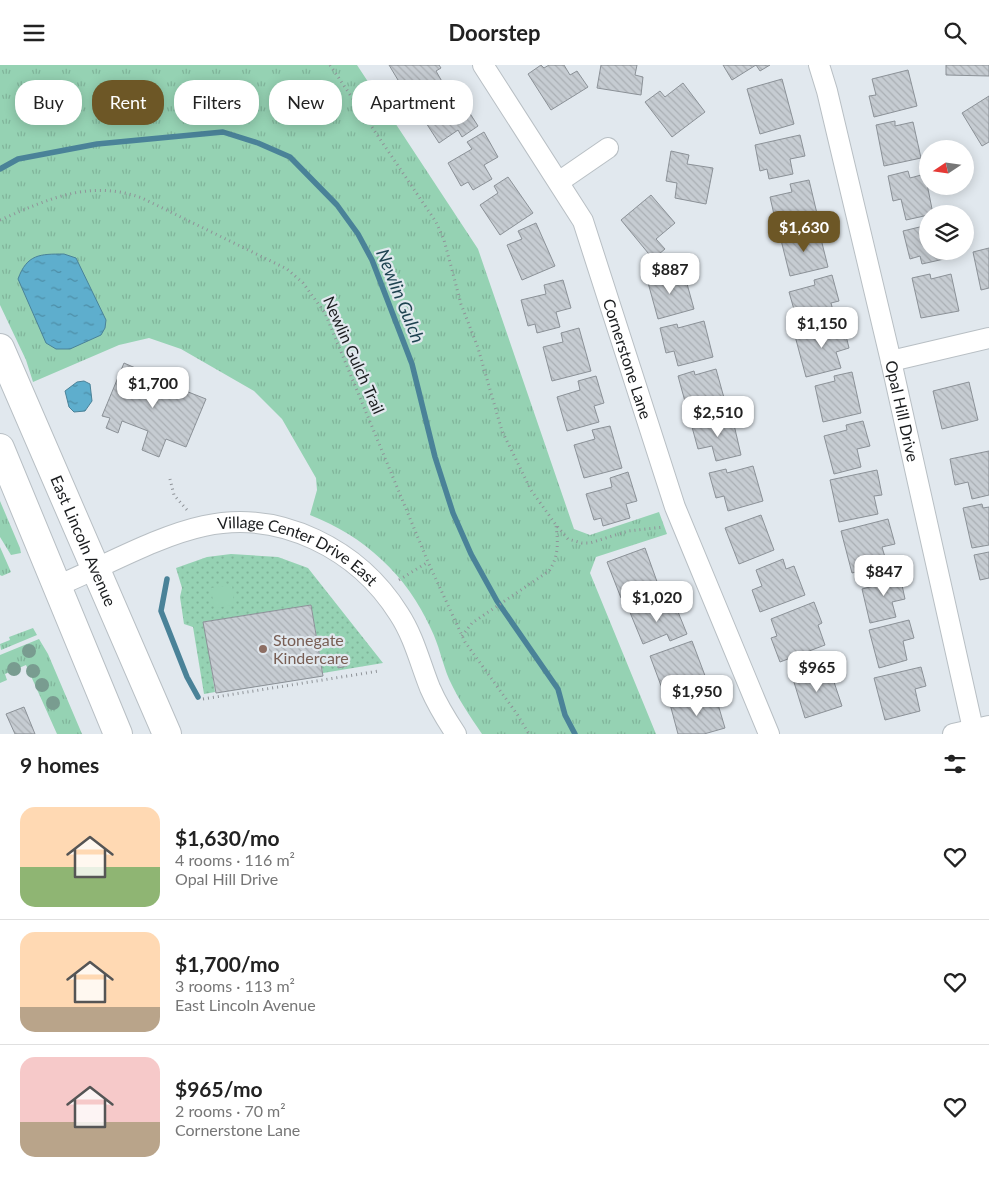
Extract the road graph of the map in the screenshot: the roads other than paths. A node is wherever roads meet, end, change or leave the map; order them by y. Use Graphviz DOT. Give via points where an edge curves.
graph roads {
  1 [pos="483,65"];
  2 [pos="819,65"];
  3 [pos="608,148"];
  4 [pos="560,181"];
  5 [pos="989,338"];
  6 [pos="0,348"];
  7 [pos="891,361"];
  8 [pos="0,448"];
  9 [pos="95,570"];
  10 [pos="57,586"];
  11 [pos="981,727"];
  12 [pos="118,734"];
  13 [pos="167,734"];
  14 [pos="456,734"];
  15 [pos="769,734"];
  16 [pos="953,734"];
  1 -- 4 [label="street, Cornerstone Lane"];
  2 -- 7 [label="street, Opal Hill Drive"];
  3 -- 4 [label="street"];
  4 -- 15 [label="street, Cornerstone Lane" via="578,210 591,241 682,525"];
  5 -- 7 [label="street"];
  6 -- 9 [label="main road, East Lincoln Avenue"];
  7 -- 11 [label="street, Opal Hill Drive"];
  8 -- 10 [label="main road"];
  9 -- 10 [label="street, Village Center Drive East"];
  9 -- 13 [label="main road, East Lincoln Avenue"];
  9 -- 14 [label="street, Village Center Drive East" via="206,525 258,523 320,542 362,569 392,603 408,628 430,688"];
  10 -- 12 [label="main road"];
  11 -- 16 [label="street"];
}
